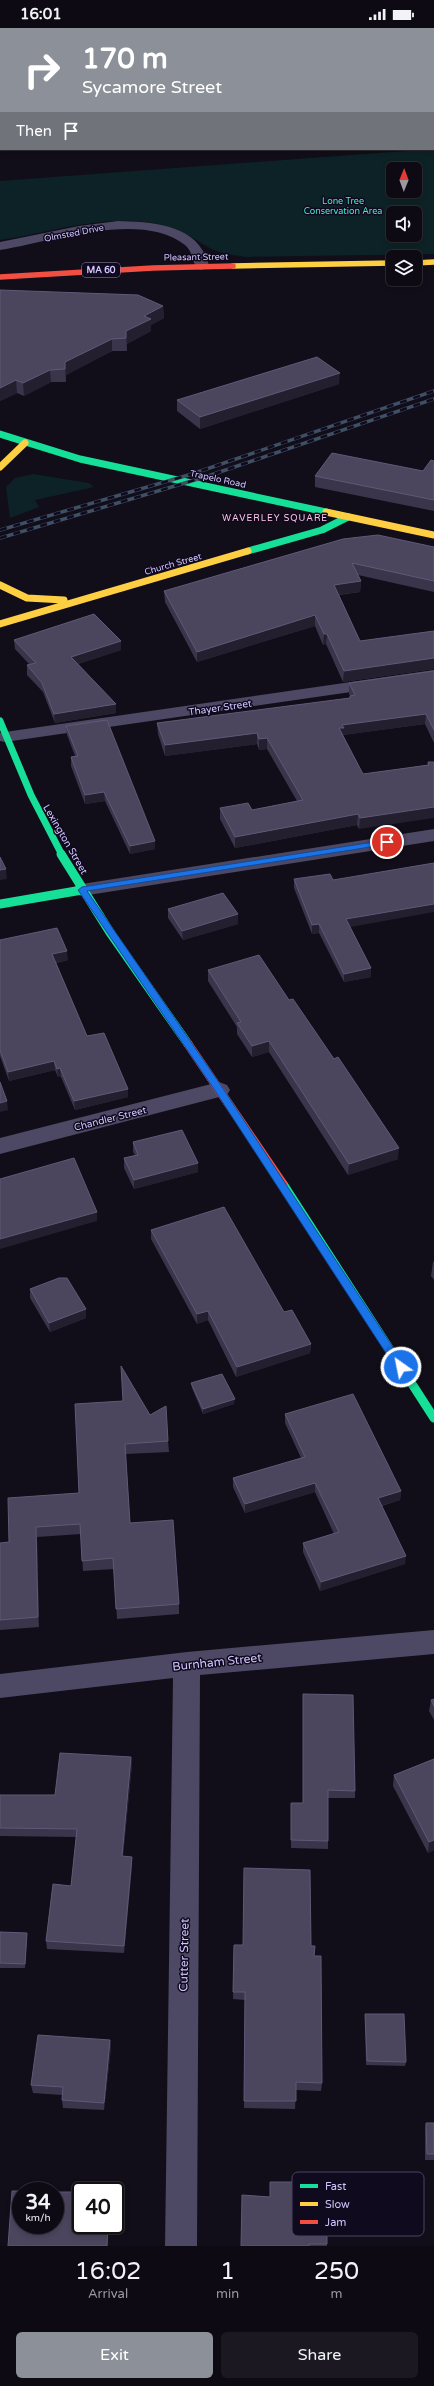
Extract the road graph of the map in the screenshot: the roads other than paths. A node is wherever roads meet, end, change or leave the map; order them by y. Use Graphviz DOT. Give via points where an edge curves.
graph roads {
  1 [pos="0,246"];
  2 [pos="434,262"];
  3 [pos="386,263"];
  4 [pos="422,263"];
  5 [pos="202,266"];
  6 [pos="0,277"];
  7 [pos="0,434"];
  8 [pos="25,444"];
  9 [pos="0,467"];
  10 [pos="348,517"];
  11 [pos="434,534"];
  12 [pos="0,585"];
  13 [pos="91,598"];
  14 [pos="0,624"];
  15 [pos="434,675"];
  16 [pos="3,729"];
  17 [pos="434,835"];
  18 [pos="82,890"];
  19 [pos="0,904"];
  20 [pos="219,1090"];
  21 [pos="0,1146"];
  22 [pos="434,1418"];
  23 [pos="434,1642"];
  24 [pos="187,1664"];
  25 [pos="0,1686"];
  26 [pos="181,2246"];
  1 -- 5 [label="street, Olmsted Drive" via="93,228 138,226 167,231 188,240 200,254"];
  2 -- 4 [label="street"];
  3 -- 5 [label="street, Pleasant Street / MA 60"];
  5 -- 6 [label="street, Pleasant Street / MA 60"];
  7 -- 8 [label="street, Trapelo Road"];
  8 -- 9 [label="street"];
  8 -- 10 [label="street, Trapelo Road" via="70,457"];
  10 -- 11 [label="street, Trapelo Road"];
  10 -- 13 [label="street, Church Street" via="322,530"];
  12 -- 13 [label="street" via="15,594 33,599"];
  13 -- 14 [label="street, Church Street"];
  15 -- 16 [label="street, Thayer Street"];
  16 -- 18 [label="street, Lexington Street" via="34,804"];
  17 -- 18 [label="street"];
  18 -- 19 [label="street"];
  18 -- 20 [label="street, Lexington Street"];
  20 -- 21 [label="street, Chandler Street"];
  20 -- 22 [label="street, Lexington Street"];
  23 -- 24 [label="street, Burnham Street"];
  24 -- 25 [label="street, Burnham Street"];
  24 -- 26 [label="street, Cutter Street"];
}
